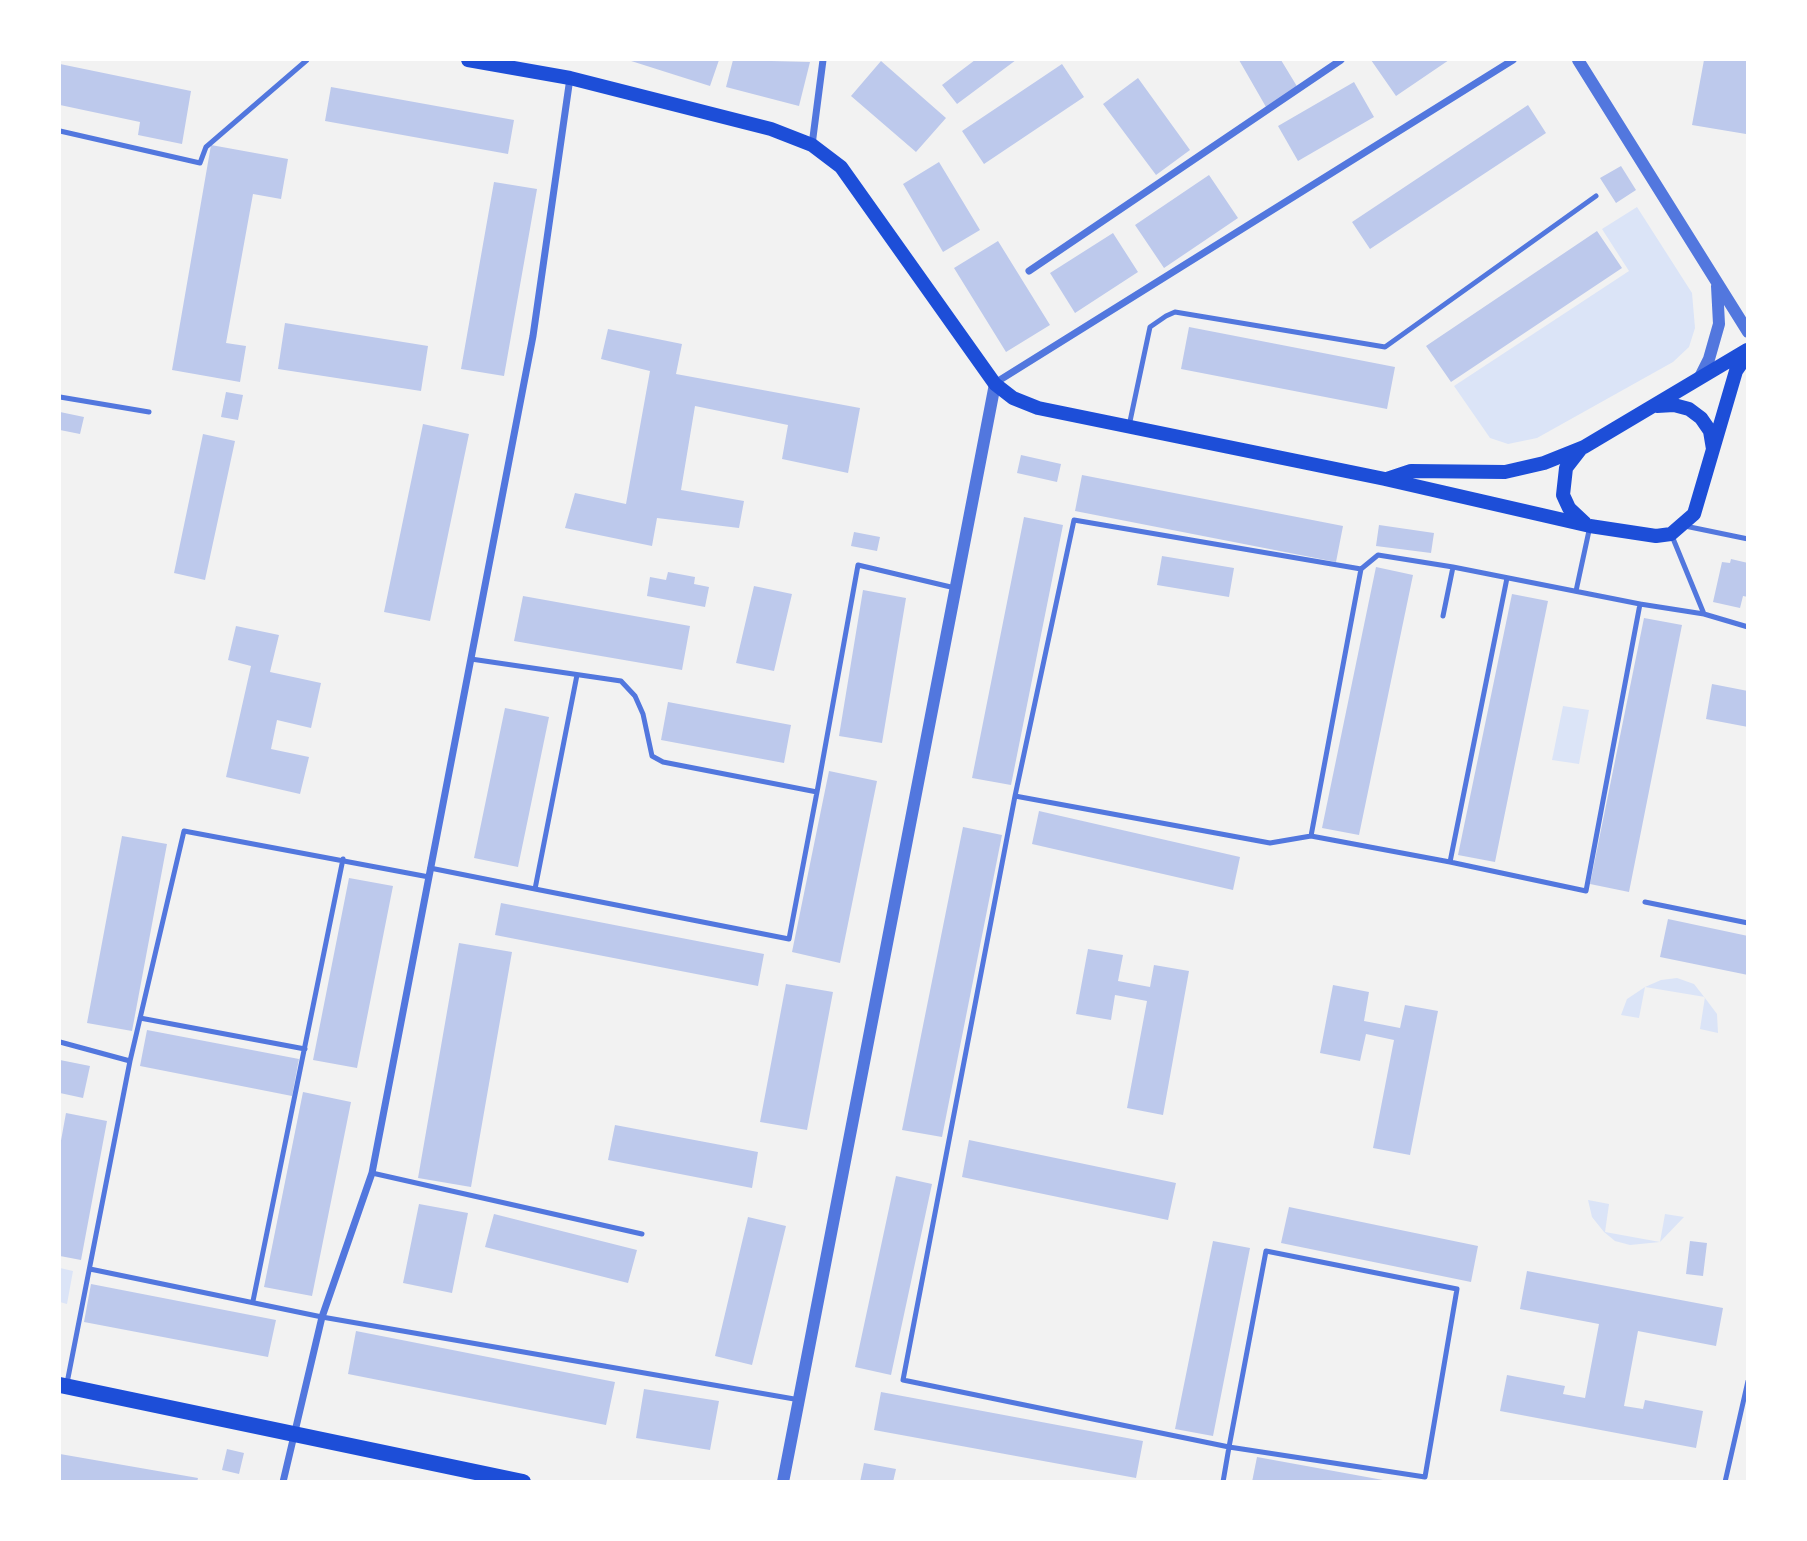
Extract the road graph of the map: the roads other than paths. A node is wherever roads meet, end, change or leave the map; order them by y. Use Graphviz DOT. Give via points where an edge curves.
graph roads {
  1 [pos="307,60"];
  2 [pos="468,60"];
  3 [pos="823,60"];
  4 [pos="1341,60"];
  5 [pos="1513,60"];
  6 [pos="1578,60"];
  7 [pos="570,78"];
  8 [pos="60,131"];
  9 [pos="812,145"];
  10 [pos="1596,196"];
  11 [pos="1029,271"];
  12 [pos="1717,282"];
  13 [pos="1748,332"];
  14 [pos="1748,352"];
  15 [pos="1698,381"];
  16 [pos="995,384"];
  17 [pos="60,397"];
  18 [pos="1646,411"];
  19 [pos="149,412"];
  20 [pos="1129,426"];
  21 [pos="1584,447"];
  22 [pos="1712,460"];
  23 [pos="1385,479"];
  24 [pos="1590,526"];
  25 [pos="1684,526"];
  26 [pos="1671,534"];
  27 [pos="1748,539"];
  28 [pos="1453,567"];
  29 [pos="1361,569"];
  30 [pos="1507,578"];
  31 [pos="955,588"];
  32 [pos="1576,591"];
  33 [pos="1640,604"];
  34 [pos="1704,614"];
  35 [pos="1443,616"];
  36 [pos="1748,627"];
  37 [pos="471,659"];
  38 [pos="577,675"];
  39 [pos="817,792"];
  40 [pos="1015,796"];
  41 [pos="1311,836"];
  42 [pos="343,859"];
  43 [pos="1450,862"];
  44 [pos="430,872"];
  45 [pos="536,889"];
  46 [pos="1645,902"];
  47 [pos="1748,923"];
  48 [pos="140,1018"];
  49 [pos="60,1042"];
  50 [pos="305,1049"];
  51 [pos="130,1061"];
  52 [pos="372,1173"];
  53 [pos="642,1234"];
  54 [pos="90,1269"];
  55 [pos="253,1301"];
  56 [pos="323,1317"];
  57 [pos="1748,1381"];
  58 [pos="63,1386"];
  59 [pos="800,1400"];
  60 [pos="293,1434"];
  61 [pos="1229,1447"];
  62 [pos="283,1482"];
  63 [pos="523,1482"];
  64 [pos="783,1482"];
  65 [pos="1223,1482"];
  66 [pos="1725,1482"];
  1 -- 8 [label="lane" via="206,147 200,163"];
  2 -- 7 [label="main road"];
  3 -- 9 [label="street"];
  4 -- 11 [label="street"];
  5 -- 16 [label="street"];
  6 -- 12 [label="street"];
  7 -- 9 [label="main road" via="771,128"];
  7 -- 37 [label="street" via="533,336"];
  9 -- 16 [label="main road" via="841,167"];
  10 -- 20 [label="lane" via="1385,347 1175,312 1166,316 1150,327"];
  12 -- 13 [label="street"];
  12 -- 15 [label="street" via="1719,324"];
  14 -- 15 [label="main road"];
  14 -- 22 [label="main road" via="1736,371"];
  15 -- 18 [label="main road"];
  16 -- 20 [label="main road" via="1038,408"];
  16 -- 31 [label="street"];
  17 -- 19 [label="lane"];
  18 -- 21 [label="main road"];
  18 -- 22 [label="main road" via="1659,405 1689,409 1701,418 1712,438"];
  20 -- 23 [label="main road"];
  21 -- 23 [label="main road" via="1522,469 1411,471"];
  21 -- 24 [label="main road" via="1566,468 1563,495 1569,508"];
  22 -- 25 [label="main road" via="1694,514"];
  23 -- 24 [label="main road"];
  24 -- 26 [label="main road"];
  24 -- 32 [label="lane"];
  25 -- 26 [label="main road"];
  25 -- 27 [label="lane"];
  26 -- 34 [label="lane"];
  28 -- 29 [label="lane" via="1378,555"];
  28 -- 30 [label="lane"];
  28 -- 35 [label="lane"];
  29 -- 40 [label="lane" via="1073,520"];
  29 -- 41 [label="lane"];
  30 -- 32 [label="lane"];
  30 -- 43 [label="lane"];
  31 -- 39 [label="lane" via="858,565"];
  31 -- 59 [label="street"];
  32 -- 33 [label="lane"];
  33 -- 34 [label="lane"];
  33 -- 43 [label="lane" via="1586,891"];
  34 -- 36 [label="lane"];
  37 -- 38 [label="lane"];
  37 -- 44 [label="street"];
  38 -- 39 [label="lane" via="621,681 643,714 652,756 663,762"];
  38 -- 45 [label="lane"];
  39 -- 45 [label="lane" via="789,939"];
  40 -- 41 [label="lane" via="1270,843"];
  40 -- 61 [label="lane" via="903,1380"];
  41 -- 43 [label="lane"];
  42 -- 44 [label="lane"];
  42 -- 48 [label="lane" via="184,831"];
  42 -- 50 [label="lane"];
  44 -- 45 [label="lane"];
  44 -- 52 [label="street"];
  46 -- 47 [label="lane"];
  48 -- 50 [label="lane"];
  48 -- 51 [label="lane"];
  49 -- 51 [label="lane"];
  50 -- 55 [label="lane"];
  51 -- 54 [label="lane"];
  52 -- 53 [label="lane"];
  52 -- 56 [label="street"];
  54 -- 55 [label="lane"];
  54 -- 58 [label="lane"];
  55 -- 56 [label="lane"];
  56 -- 59 [label="lane"];
  56 -- 60 [label="street"];
  57 -- 66 [label="lane"];
  58 -- 60 [label="main road"];
  59 -- 64 [label="street"];
  60 -- 62 [label="street"];
  60 -- 63 [label="main road"];
  61 -- 61 [label="lane" via="1425,1477 1457,1289 1266,1251"];
  61 -- 65 [label="lane"];
}
